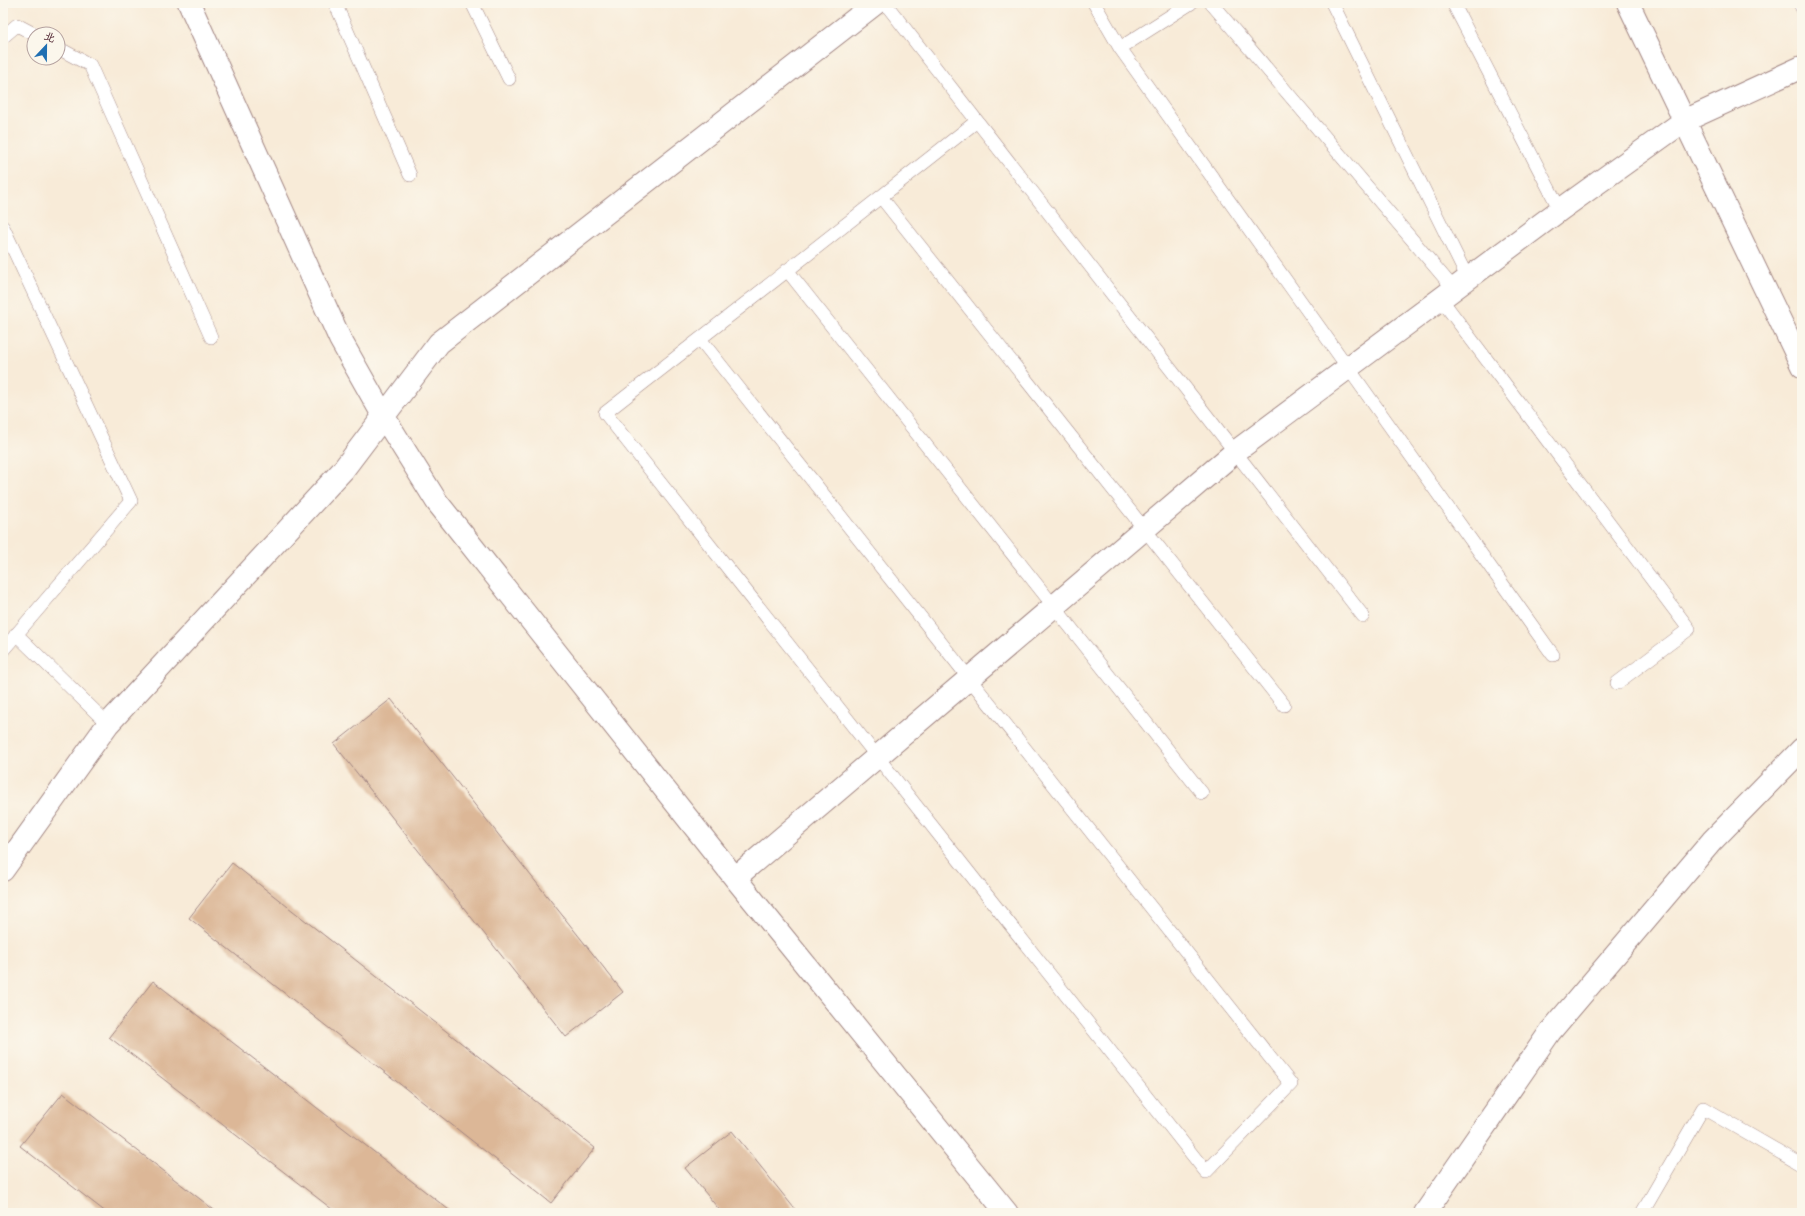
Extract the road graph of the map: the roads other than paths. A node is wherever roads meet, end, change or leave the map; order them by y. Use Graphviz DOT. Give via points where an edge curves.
graph roads {
  1 [pos="189,3"];
  2 [pos="335,3"];
  3 [pos="472,3"];
  4 [pos="876,3"];
  5 [pos="885,3"];
  6 [pos="1094,3"];
  7 [pos="1191,3"];
  8 [pos="1211,3"];
  9 [pos="1332,3"];
  10 [pos="1453,3"];
  11 [pos="1628,3"];
  12 [pos="1800,3"];
  13 [pos="1802,8"];
  14 [pos="26,30"];
  15 [pos="3,37"];
  16 [pos="1120,48"];
  17 [pos="66,52"];
  18 [pos="1802,67"];
  19 [pos="509,79"];
  20 [pos="977,121"];
  21 [pos="1684,121"];
  22 [pos="410,175"];
  23 [pos="881,197"];
  24 [pos="1560,210"];
  25 [pos="3,227"];
  26 [pos="787,270"];
  27 [pos="1454,289"];
  28 [pos="212,337"];
  29 [pos="700,339"];
  30 [pos="1802,366"];
  31 [pos="1348,368"];
  32 [pos="384,416"];
  33 [pos="1236,452"];
  34 [pos="1144,529"];
  35 [pos="1054,606"];
  36 [pos="1364,616"];
  37 [pos="16,634"];
  38 [pos="3,650"];
  39 [pos="1553,655"];
  40 [pos="969,678"];
  41 [pos="1617,683"];
  42 [pos="1284,705"];
  43 [pos="108,724"];
  44 [pos="1802,749"];
  45 [pos="877,756"];
  46 [pos="1202,793"];
  47 [pos="3,870"];
  48 [pos="735,878"];
  49 [pos="1802,1165"];
  50 [pos="1645,1212"];
  51 [pos="1007,1213"];
  52 [pos="1425,1213"];
  1 -- 32 [label="street" via="340,339"];
  2 -- 22 [label="lane"];
  3 -- 19 [label="lane"];
  4 -- 32 [label="street" via="439,343"];
  5 -- 20 [label="lane"];
  6 -- 16 [label="lane"];
  7 -- 16 [label="lane"];
  8 -- 27 [label="lane"];
  9 -- 27 [label="lane"];
  10 -- 24 [label="lane"];
  11 -- 21 [label="street"];
  12 -- 13 [label="lane"];
  14 -- 15 [label="lane" via="17,25"];
  16 -- 31 [label="lane"];
  17 -- 28 [label="lane" via="90,65"];
  18 -- 21 [label="street"];
  20 -- 23 [label="lane"];
  20 -- 33 [label="lane"];
  21 -- 24 [label="street"];
  21 -- 30 [label="street"];
  23 -- 26 [label="lane"];
  23 -- 34 [label="lane"];
  24 -- 27 [label="street"];
  25 -- 37 [label="lane" via="131,501"];
  26 -- 29 [label="lane"];
  26 -- 35 [label="lane"];
  27 -- 31 [label="street"];
  27 -- 41 [label="lane" via="1689,629"];
  29 -- 40 [label="lane"];
  29 -- 45 [label="lane" via="605,414"];
  31 -- 33 [label="street"];
  31 -- 39 [label="lane"];
  32 -- 43 [label="street" via="343,470"];
  32 -- 48 [label="street" via="438,502"];
  33 -- 34 [label="street"];
  33 -- 36 [label="lane"];
  34 -- 35 [label="street"];
  34 -- 42 [label="lane"];
  35 -- 40 [label="street"];
  35 -- 46 [label="lane"];
  37 -- 38 [label="lane"];
  37 -- 43 [label="lane"];
  40 -- 45 [label="street"];
  40 -- 45 [label="lane" via="1291,1084 1206,1172"];
  43 -- 47 [label="street"];
  44 -- 52 [label="street" via="1712,841 1550,1032"];
  45 -- 48 [label="street"];
  48 -- 51 [label="street"];
  49 -- 50 [label="lane" via="1703,1108"];
}
